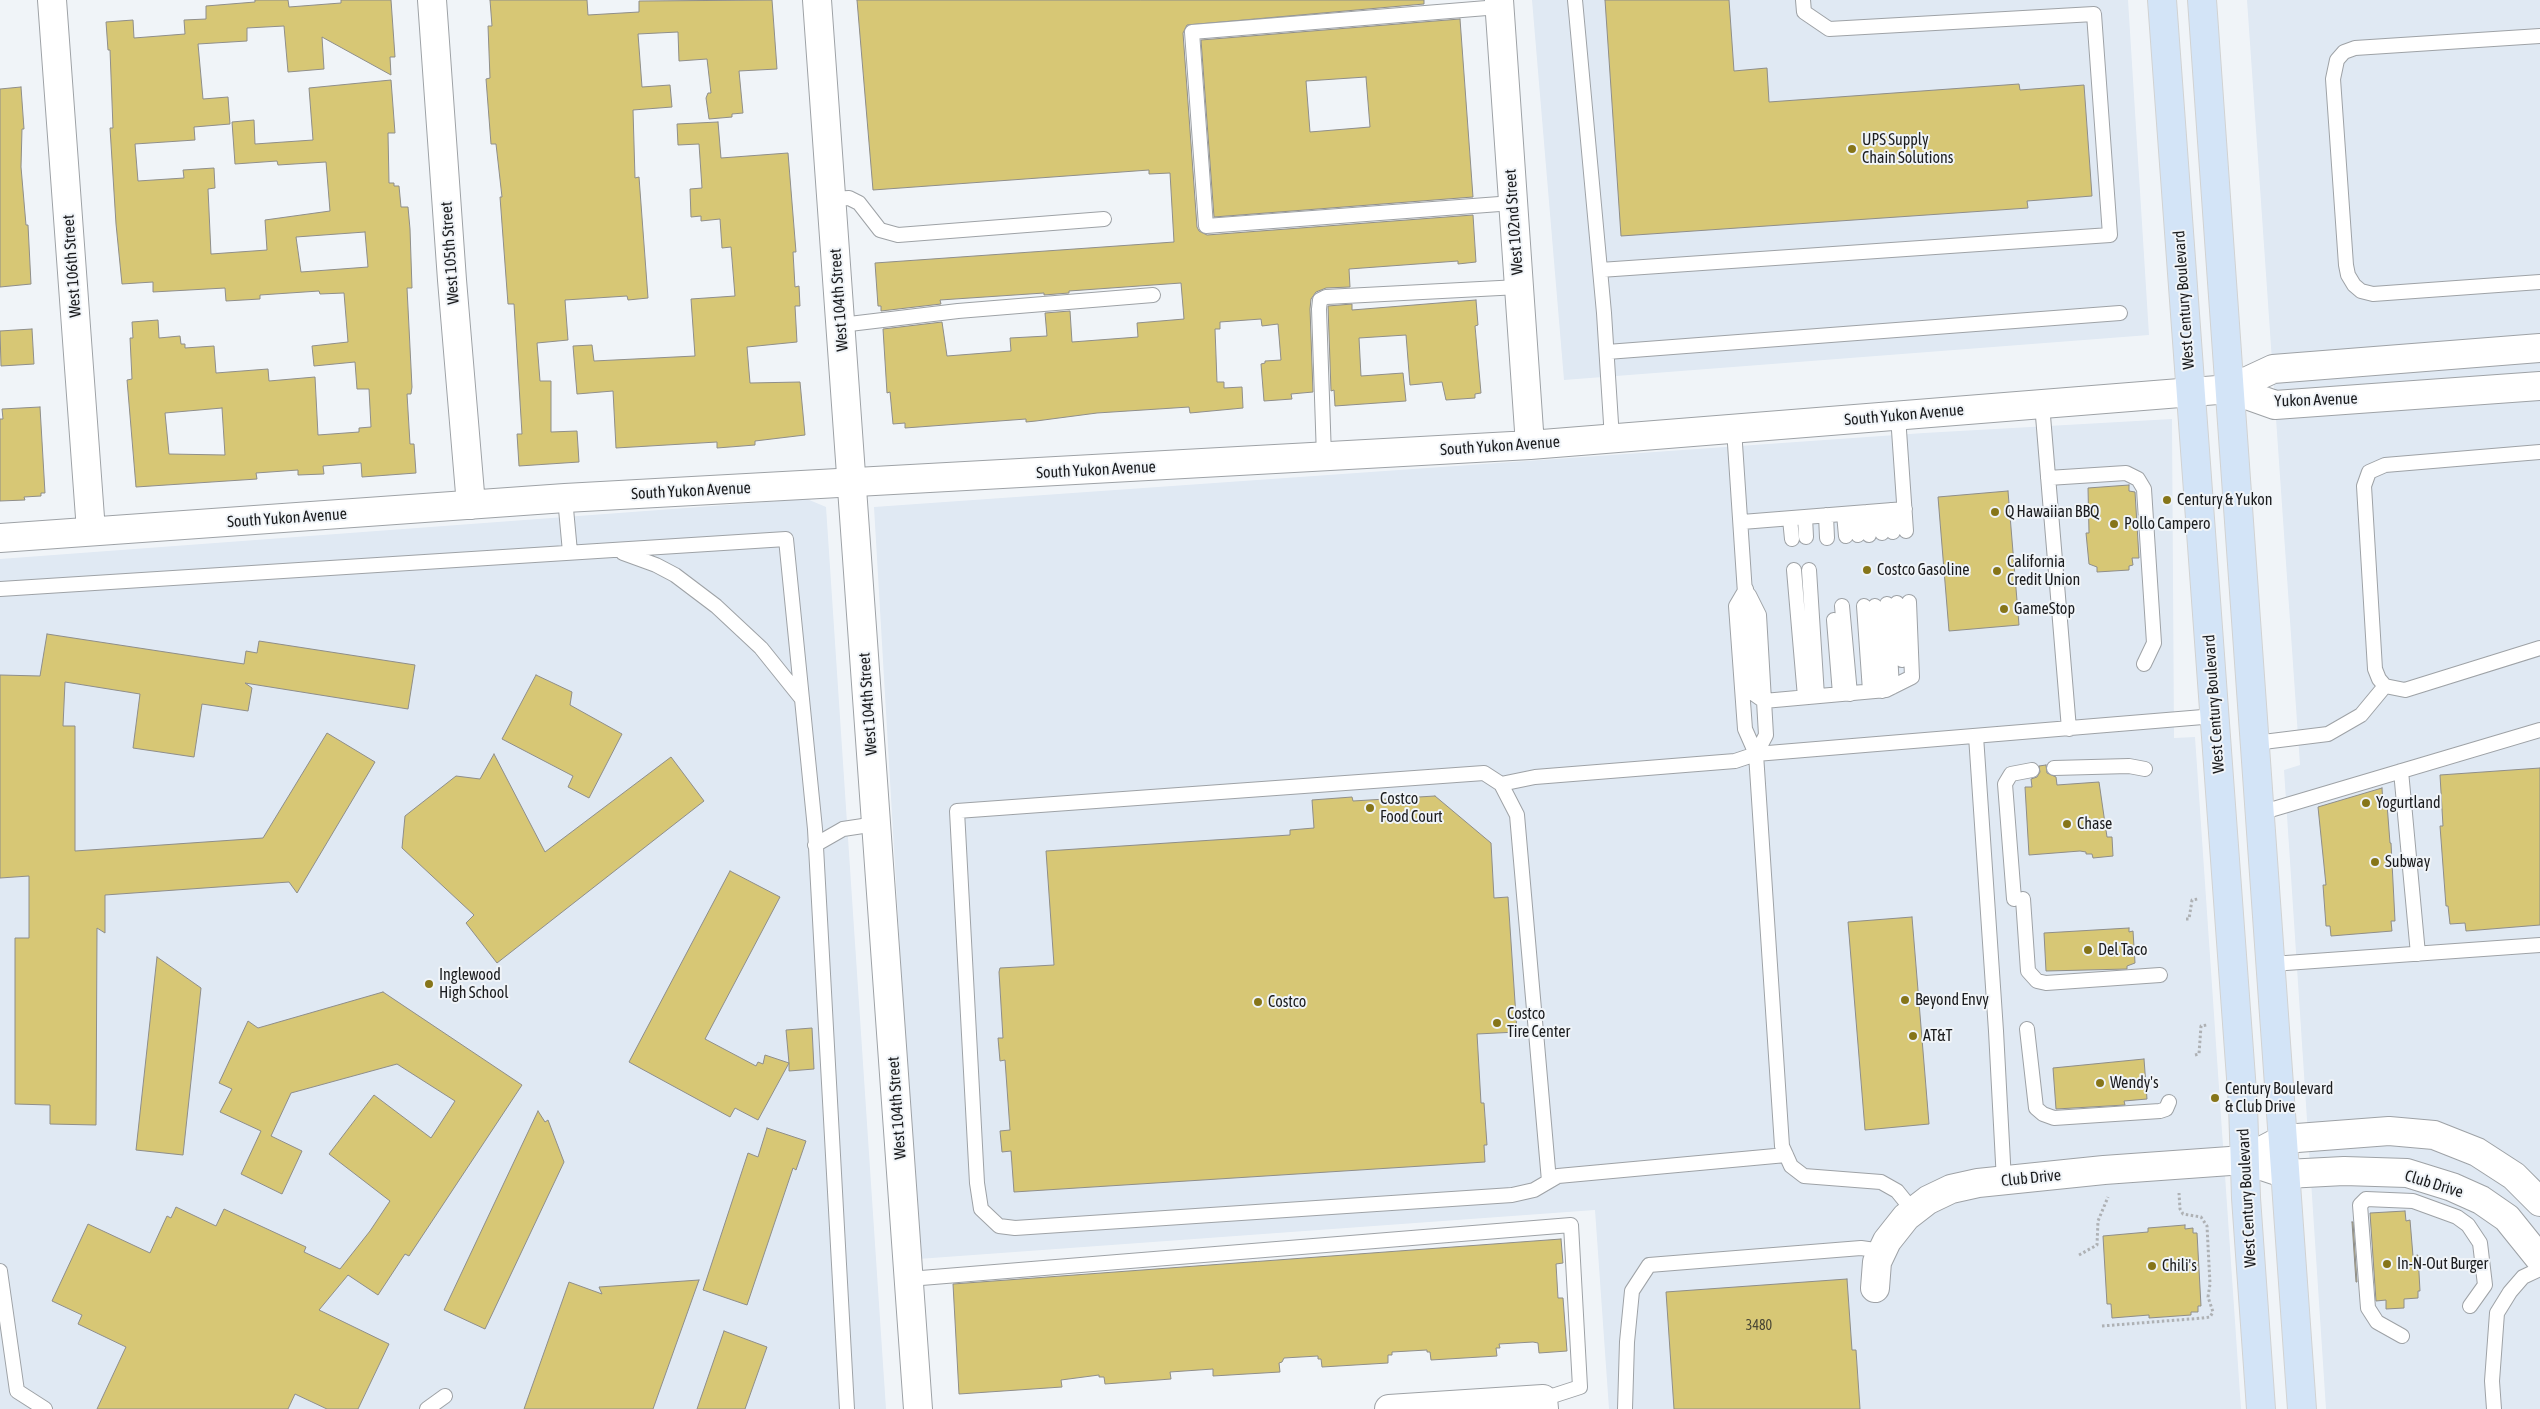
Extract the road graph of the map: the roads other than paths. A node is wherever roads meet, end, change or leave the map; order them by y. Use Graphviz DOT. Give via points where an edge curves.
graph roads {
  1 [pos="52,0"];
  2 [pos="432,0"];
  3 [pos="817,0"];
  4 [pos="1576,0"];
  5 [pos="1803,0"];
  6 [pos="2162,0"];
  7 [pos="2202,0"];
  8 [pos="1499,4"];
  9 [pos="2540,36"];
  10 [pos="832,199"];
  11 [pos="1513,203"];
  12 [pos="1104,219"];
  13 [pos="1600,270"];
  14 [pos="2540,282"];
  15 [pos="1519,287"];
  16 [pos="1153,295"];
  17 [pos="2120,313"];
  18 [pos="841,325"];
  19 [pos="2540,348"];
  20 [pos="1607,352"];
  21 [pos="2540,386"];
  22 [pos="2230,389"];
  23 [pos="2191,391"];
  24 [pos="2042,404"];
  25 [pos="1898,416"];
  26 [pos="1734,429"];
  27 [pos="1612,438"];
  28 [pos="1530,445"];
  29 [pos="2540,452"];
  30 [pos="1324,457"];
  31 [pos="2048,478"];
  32 [pos="852,482"];
  33 [pos="565,498"];
  34 [pos="471,505"];
  35 [pos="1863,513"];
  36 [pos="1805,517"];
  37 [pos="1790,519"];
  38 [pos="1742,522"];
  39 [pos="91,531"];
  40 [pos="1865,534"];
  41 [pos="0,538"];
  42 [pos="1806,538"];
  43 [pos="1792,539"];
  44 [pos="612,550"];
  45 [pos="570,552"];
  46 [pos="1794,570"];
  47 [pos="1809,570"];
  48 [pos="0,589"];
  49 [pos="1746,589"];
  50 [pos="1870,605"];
  51 [pos="2540,648"];
  52 [pos="2144,664"];
  53 [pos="2385,686"];
  54 [pos="1865,692"];
  55 [pos="1811,697"];
  56 [pos="802,699"];
  57 [pos="1764,701"];
  58 [pos="2215,716"];
  59 [pos="2069,728"];
  60 [pos="2540,730"];
  61 [pos="1976,736"];
  62 [pos="2255,743"];
  63 [pos="1756,754"];
  64 [pos="2054,768"];
  65 [pos="2145,768"];
  66 [pos="2032,770"];
  67 [pos="2401,771"];
  68 [pos="1501,784"];
  69 [pos="2260,813"];
  70 [pos="876,824"];
  71 [pos="815,845"];
  72 [pos="2540,945"];
  73 [pos="2418,954"];
  74 [pos="2272,964"];
  75 [pos="2160,975"];
  76 [pos="2028,1029"];
  77 [pos="2169,1102"];
  78 [pos="2284,1139"];
  79 [pos="1786,1155"];
  80 [pos="2244,1160"];
  81 [pos="2286,1174"];
  82 [pos="1549,1181"];
  83 [pos="2004,1181"];
  84 [pos="2540,1202"];
  85 [pos="1914,1212"];
  86 [pos="1882,1251"];
  87 [pos="2540,1259"];
  88 [pos="2540,1269"];
  89 [pos="0,1271"];
  90 [pos="909,1278"];
  91 [pos="1875,1288"];
  92 [pos="2470,1306"];
  93 [pos="2402,1336"];
  94 [pos="445,1396"];
  95 [pos="1544,1404"];
  96 [pos="45,1409"];
  97 [pos="427,1409"];
  98 [pos="847,1409"];
  99 [pos="918,1409"];
  100 [pos="1389,1409"];
  101 [pos="1625,1409"];
  102 [pos="2261,1409"];
  103 [pos="2302,1409"];
  104 [pos="2494,1409"];
  1 -- 39 [label="street, West 106th Street"];
  2 -- 34 [label="street, West 105th Street"];
  3 -- 10 [label="street, West 104th Street"];
  4 -- 13 [label="lane"];
  5 -- 13 [label="lane" via="1804,12 1829,29 2094,14 2110,235"];
  6 -- 23 [label="main road, West Century Boulevard"];
  7 -- 22 [label="main road"];
  8 -- 11 [label="street, West 102nd Street"];
  8 -- 11 [label="lane" via="1192,32 1206,226"];
  9 -- 14 [label="lane" via="2355,48 2344,52 2337,60 2333,79 2346,265 2354,285 2373,294"];
  10 -- 12 [label="lane" via="849,198 858,203 880,230 898,235"];
  10 -- 18 [label="street, West 104th Street"];
  11 -- 15 [label="street, West 102nd Street"];
  13 -- 20 [label="lane"];
  15 -- 28 [label="street, West 102nd Street"];
  15 -- 30 [label="lane" via="1326,297 1320,300"];
  16 -- 18 [label="lane" via="958,311"];
  17 -- 20 [label="lane"];
  18 -- 32 [label="street, West 104th Street"];
  19 -- 22 [label="street, Yukon Avenue" via="2273,369"];
  20 -- 27 [label="lane"];
  21 -- 22 [label="street, Yukon Avenue" via="2275,405"];
  22 -- 23 [label="street, South Yukon Avenue"];
  22 -- 62 [label="main road"];
  23 -- 24 [label="street, South Yukon Avenue"];
  23 -- 58 [label="main road, West Century Boulevard"];
  24 -- 25 [label="street, South Yukon Avenue"];
  24 -- 31 [label="lane"];
  25 -- 26 [label="street, South Yukon Avenue"];
  25 -- 35 [label="lane"];
  26 -- 27 [label="street, South Yukon Avenue"];
  26 -- 38 [label="lane"];
  27 -- 28 [label="street, South Yukon Avenue"];
  28 -- 30 [label="street, South Yukon Avenue"];
  29 -- 53 [label="lane" via="2385,465 2369,472 2364,486 2376,669"];
  30 -- 32 [label="street, South Yukon Avenue"];
  31 -- 52 [label="lane" via="2126,473 2138,479 2144,489 2154,643"];
  31 -- 59 [label="lane"];
  32 -- 33 [label="street, South Yukon Avenue"];
  32 -- 70 [label="street, West 104th Street"];
  33 -- 34 [label="street, South Yukon Avenue"];
  33 -- 45 [label="lane"];
  34 -- 39 [label="street, South Yukon Avenue"];
  35 -- 36 [label="lane"];
  35 -- 40 [label="lane"];
  35 -- 40 [label="lane"];
  35 -- 40 [label="lane"];
  35 -- 40 [label="lane"];
  36 -- 37 [label="lane"];
  36 -- 42 [label="lane"];
  37 -- 38 [label="lane"];
  37 -- 43 [label="lane"];
  38 -- 49 [label="lane"];
  39 -- 41 [label="street, South Yukon Avenue"];
  44 -- 45 [label="lane"];
  44 -- 56 [label="lane" via="656,565 697,591 761,648"];
  44 -- 56 [label="lane" via="786,539"];
  45 -- 48 [label="lane"];
  46 -- 55 [label="lane"];
  47 -- 55 [label="lane"];
  49 -- 57 [label="lane" via="1758,615"];
  49 -- 63 [label="lane" via="1736,606 1745,729"];
  50 -- 54 [label="lane"];
  50 -- 54 [label="lane"];
  50 -- 54 [label="lane" via="1904,681"];
  51 -- 53 [label="lane" via="2405,690"];
  53 -- 62 [label="lane" via="2362,715 2340,729 2311,737"];
  54 -- 55 [label="lane"];
  55 -- 57 [label="lane"];
  56 -- 71 [label="lane"];
  57 -- 63 [label="lane" via="1766,735"];
  58 -- 59 [label="lane"];
  58 -- 80 [label="main road, West Century Boulevard" via="2243,1105"];
  59 -- 61 [label="lane"];
  60 -- 67 [label="lane"];
  61 -- 63 [label="lane"];
  61 -- 83 [label="lane"];
  62 -- 69 [label="main road"];
  63 -- 68 [label="lane" via="1735,761 1536,777"];
  63 -- 79 [label="lane" via="1782,1146"];
  64 -- 65 [label="lane"];
  66 -- 75 [label="lane" via="2011,774 2005,784 2028,972 2037,981 2046,983"];
  67 -- 69 [label="lane"];
  67 -- 73 [label="lane"];
  68 -- 82 [label="lane" via="1517,815"];
  68 -- 82 [label="lane" via="1484,772 957,811 977,1183 981,1209 999,1226 1015,1228 1512,1195 1534,1190"];
  69 -- 74 [label="main road"];
  70 -- 71 [label="lane" via="843,829"];
  70 -- 90 [label="street, West 104th Street"];
  71 -- 98 [label="lane"];
  72 -- 73 [label="lane"];
  73 -- 74 [label="lane"];
  74 -- 78 [label="main road"];
  76 -- 77 [label="lane" via="2036,1108 2043,1114 2054,1118 2160,1111 2166,1109"];
  78 -- 80 [label="street, Club Drive"];
  78 -- 81 [label="main road"];
  78 -- 84 [label="street, Club Drive" via="2389,1131 2434,1135 2478,1152 2514,1176"];
  79 -- 82 [label="lane" via="1558,1176"];
  79 -- 85 [label="lane" via="1791,1166 1804,1176 1881,1182 1897,1191"];
  80 -- 81 [label="street, Club Drive"];
  80 -- 83 [label="street, Club Drive"];
  80 -- 102 [label="main road, West Century Boulevard"];
  81 -- 87 [label="street, Club Drive" via="2344,1171 2407,1173 2452,1188 2481,1200 2507,1218"];
  81 -- 103 [label="main road"];
  83 -- 85 [label="street, Club Drive" via="1951,1189 1928,1200"];
  85 -- 86 [label="street, Club Drive" via="1906,1217"];
  86 -- 91 [label="street, Club Drive" via="1876,1262"];
  86 -- 101 [label="lane" via="1860,1248 1649,1264 1632,1291"];
  88 -- 104 [label="lane" via="2523,1277 2497,1313 2492,1381"];
  89 -- 96 [label="lane" via="17,1391"];
  90 -- 95 [label="lane" via="1571,1225 1580,1387"];
  90 -- 99 [label="street, West 104th Street"];
  92 -- 93 [label="lane" via="2485,1285 2480,1243 2468,1225 2413,1200 2366,1199 2360,1205 2368,1308 2377,1322"];
  94 -- 97 [label="lane"];
  95 -- 100 [label="street"];
}
